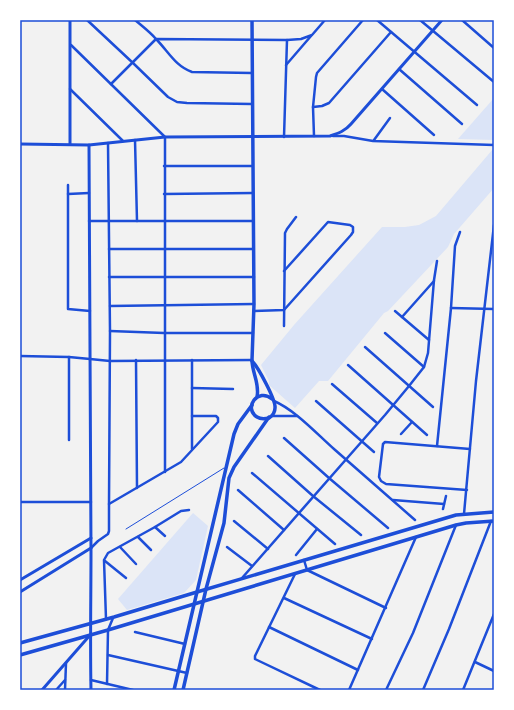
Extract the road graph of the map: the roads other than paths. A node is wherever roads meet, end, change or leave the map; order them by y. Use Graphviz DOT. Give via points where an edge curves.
graph roads {
  1 [pos="70,20"];
  2 [pos="87,20"];
  3 [pos="135,20"];
  4 [pos="252,20"];
  5 [pos="325,20"];
  6 [pos="363,20"];
  7 [pos="377,20"];
  8 [pos="420,20"];
  9 [pos="442,20"];
  10 [pos="462,20"];
  11 [pos="432,31"];
  12 [pos="391,32"];
  13 [pos="312,35"];
  14 [pos="156,38"];
  15 [pos="252,40"];
  16 [pos="287,40"];
  17 [pos="70,45"];
  18 [pos="494,48"];
  19 [pos="414,51"];
  20 [pos="133,63"];
  21 [pos="286,66"];
  22 [pos="399,69"];
  23 [pos="252,73"];
  24 [pos="494,82"];
  25 [pos="111,84"];
  26 [pos="70,88"];
  27 [pos="382,89"];
  28 [pos="252,104"];
  29 [pos="477,105"];
  30 [pos="313,107"];
  31 [pos="390,118"];
  32 [pos="462,124"];
  33 [pos="434,135"];
  34 [pos="314,136"];
  35 [pos="330,136"];
  36 [pos="164,137"];
  37 [pos="252,137"];
  38 [pos="284,137"];
  39 [pos="136,140"];
  40 [pos="373,141"];
  41 [pos="124,142"];
  42 [pos="108,143"];
  43 [pos="20,144"];
  44 [pos="70,144"];
  45 [pos="89,145"];
  46 [pos="494,146"];
  47 [pos="164,166"];
  48 [pos="252,166"];
  49 [pos="68,185"];
  50 [pos="89,193"];
  51 [pos="253,193"];
  52 [pos="68,194"];
  53 [pos="164,194"];
  54 [pos="296,217"];
  55 [pos="89,221"];
  56 [pos="109,221"];
  57 [pos="137,221"];
  58 [pos="164,221"];
  59 [pos="253,221"];
  60 [pos="494,224"];
  61 [pos="460,232"];
  62 [pos="109,249"];
  63 [pos="164,249"];
  64 [pos="253,249"];
  65 [pos="437,261"];
  66 [pos="284,272"];
  67 [pos="109,277"];
  68 [pos="164,277"];
  69 [pos="254,277"];
  70 [pos="434,280"];
  71 [pos="254,304"];
  72 [pos="164,305"];
  73 [pos="110,306"];
  74 [pos="451,308"];
  75 [pos="485,309"];
  76 [pos="494,309"];
  77 [pos="284,310"];
  78 [pos="90,311"];
  79 [pos="253,311"];
  80 [pos="395,311"];
  81 [pos="402,317"];
  82 [pos="284,326"];
  83 [pos="110,331"];
  84 [pos="253,332"];
  85 [pos="164,333"];
  86 [pos="385,333"];
  87 [pos="429,340"];
  88 [pos="365,347"];
  89 [pos="20,356"];
  90 [pos="69,357"];
  91 [pos="90,360"];
  92 [pos="110,360"];
  93 [pos="136,360"];
  94 [pos="165,360"];
  95 [pos="192,360"];
  96 [pos="252,360"];
  97 [pos="348,365"];
  98 [pos="424,367"];
  99 [pos="332,384"];
  100 [pos="409,386"];
  101 [pos="192,388"];
  102 [pos="233,388"];
  103 [pos="257,397"];
  104 [pos="273,400"];
  105 [pos="316,401"];
  106 [pos="252,405"];
  107 [pos="393,405"];
  108 [pos="433,407"];
  109 [pos="192,416"];
  110 [pos="270,416"];
  111 [pos="298,416"];
  112 [pos="412,422"];
  113 [pos="377,423"];
  114 [pos="401,434"];
  115 [pos="427,435"];
  116 [pos="284,438"];
  117 [pos="69,440"];
  118 [pos="362,441"];
  119 [pos="437,446"];
  120 [pos="192,449"];
  121 [pos="470,449"];
  122 [pos="374,452"];
  123 [pos="268,456"];
  124 [pos="346,459"];
  125 [pos="226,467"];
  126 [pos="165,472"];
  127 [pos="252,473"];
  128 [pos="329,478"];
  129 [pos="137,488"];
  130 [pos="238,490"];
  131 [pos="467,490"];
  132 [pos="313,496"];
  133 [pos="446,496"];
  134 [pos="392,500"];
  135 [pos="20,502"];
  136 [pos="91,502"];
  137 [pos="109,504"];
  138 [pos="444,504"];
  139 [pos="443,509"];
  140 [pos="189,510"];
  141 [pos="494,512"];
  142 [pos="299,513"];
  143 [pos="464,514"];
  144 [pos="415,520"];
  145 [pos="234,521"];
  146 [pos="493,521"];
  147 [pos="456,525"];
  148 [pos="155,527"];
  149 [pos="388,528"];
  150 [pos="126,529"];
  151 [pos="318,529"];
  152 [pos="284,530"];
  153 [pos="165,536"];
  154 [pos="361,536"];
  155 [pos="138,537"];
  156 [pos="416,537"];
  157 [pos="90,538"];
  158 [pos="98,541"];
  159 [pos="335,544"];
  160 [pos="120,547"];
  161 [pos="227,547"];
  162 [pos="91,548"];
  163 [pos="268,549"];
  164 [pos="151,550"];
  165 [pos="296,555"];
  166 [pos="104,560"];
  167 [pos="304,560"];
  168 [pos="136,564"];
  169 [pos="252,566"];
  170 [pos="307,570"];
  171 [pos="295,573"];
  172 [pos="126,578"];
  173 [pos="241,578"];
  174 [pos="20,580"];
  175 [pos="206,589"];
  176 [pos="20,592"];
  177 [pos="197,592"];
  178 [pos="284,598"];
  179 [pos="204,601"];
  180 [pos="195,603"];
  181 [pos="386,608"];
  182 [pos="494,614"];
  183 [pos="114,617"];
  184 [pos="106,620"];
  185 [pos="91,624"];
  186 [pos="269,627"];
  187 [pos="108,630"];
  188 [pos="135,632"];
  189 [pos="91,634"];
  190 [pos="372,639"];
  191 [pos="20,643"];
  192 [pos="185,644"];
  193 [pos="20,654"];
  194 [pos="108,655"];
  195 [pos="66,662"];
  196 [pos="475,662"];
  197 [pos="358,670"];
  198 [pos="178,671"];
  199 [pos="494,671"];
  200 [pos="187,673"];
  201 [pos="66,679"];
  202 [pos="91,680"];
  203 [pos="107,684"];
  204 [pos="42,690"];
  205 [pos="56,690"];
  206 [pos="65,690"];
  207 [pos="91,690"];
  208 [pos="133,690"];
  209 [pos="174,690"];
  210 [pos="184,690"];
  211 [pos="320,690"];
  212 [pos="349,690"];
  213 [pos="386,690"];
  214 [pos="423,690"];
  215 [pos="463,690"];
  1 -- 17 [label="street"];
  2 -- 20 [label="street"];
  3 -- 14 [label="street"];
  4 -- 15 [label="main road"];
  5 -- 13 [label="street"];
  6 -- 30 [label="street" via="318,73"];
  7 -- 12 [label="street"];
  8 -- 11 [label="street"];
  9 -- 11 [label="street"];
  10 -- 18 [label="street"];
  11 -- 19 [label="street"];
  11 -- 24 [label="street"];
  12 -- 19 [label="street"];
  12 -- 30 [label="street" via="329,103"];
  13 -- 16 [label="street"];
  13 -- 21 [label="street"];
  14 -- 15 [label="street"];
  14 -- 20 [label="street"];
  14 -- 23 [label="street" via="179,65 192,72"];
  15 -- 16 [label="street"];
  15 -- 23 [label="main road"];
  16 -- 21 [label="street"];
  17 -- 25 [label="street"];
  17 -- 26 [label="street"];
  19 -- 22 [label="street"];
  19 -- 29 [label="street"];
  20 -- 25 [label="street"];
  20 -- 28 [label="street" via="168,97 177,102"];
  21 -- 38 [label="street"];
  22 -- 27 [label="street"];
  22 -- 32 [label="street"];
  23 -- 28 [label="main road"];
  25 -- 36 [label="street"];
  26 -- 41 [label="street"];
  26 -- 44 [label="street"];
  27 -- 33 [label="street"];
  27 -- 35 [label="street" via="345,130"];
  28 -- 37 [label="main road"];
  30 -- 34 [label="street"];
  31 -- 40 [label="street"];
  34 -- 35 [label="street"];
  34 -- 38 [label="street"];
  35 -- 40 [label="street"];
  36 -- 37 [label="street"];
  36 -- 39 [label="street"];
  36 -- 47 [label="street"];
  37 -- 38 [label="street"];
  37 -- 48 [label="main road"];
  39 -- 41 [label="street"];
  39 -- 57 [label="street"];
  40 -- 46 [label="street"];
  41 -- 42 [label="street"];
  42 -- 45 [label="street"];
  42 -- 56 [label="street"];
  43 -- 44 [label="street"];
  44 -- 45 [label="street"];
  45 -- 50 [label="street"];
  47 -- 48 [label="street"];
  47 -- 53 [label="street"];
  48 -- 51 [label="main road"];
  49 -- 52 [label="street"];
  50 -- 52 [label="street"];
  50 -- 55 [label="street"];
  51 -- 53 [label="street"];
  51 -- 59 [label="main road"];
  52 -- 78 [label="street" via="68,309"];
  53 -- 58 [label="street"];
  54 -- 66 [label="street" via="285,233"];
  55 -- 56 [label="street"];
  55 -- 78 [label="street"];
  56 -- 57 [label="street"];
  56 -- 62 [label="street"];
  57 -- 58 [label="street"];
  58 -- 59 [label="street"];
  58 -- 63 [label="street"];
  59 -- 64 [label="main road"];
  60 -- 75 [label="street"];
  61 -- 74 [label="street" via="455,246"];
  62 -- 63 [label="street"];
  62 -- 67 [label="street"];
  63 -- 64 [label="street"];
  63 -- 68 [label="street"];
  64 -- 69 [label="main road"];
  65 -- 70 [label="street"];
  66 -- 77 [label="street"];
  66 -- 77 [label="street" via="328,222 353,227 352,235"];
  67 -- 68 [label="street"];
  67 -- 73 [label="street"];
  68 -- 69 [label="street"];
  68 -- 72 [label="street"];
  69 -- 71 [label="main road"];
  70 -- 81 [label="street"];
  70 -- 87 [label="street"];
  71 -- 72 [label="street"];
  71 -- 79 [label="main road"];
  72 -- 73 [label="street"];
  72 -- 85 [label="street"];
  73 -- 83 [label="street"];
  74 -- 75 [label="street"];
  74 -- 119 [label="street"];
  75 -- 76 [label="street"];
  75 -- 121 [label="street"];
  77 -- 79 [label="street"];
  77 -- 82 [label="street"];
  78 -- 91 [label="street"];
  79 -- 84 [label="main road"];
  80 -- 81 [label="street"];
  81 -- 87 [label="street"];
  83 -- 85 [label="street"];
  83 -- 92 [label="street"];
  84 -- 85 [label="street"];
  84 -- 96 [label="main road"];
  85 -- 94 [label="street"];
  86 -- 98 [label="street"];
  87 -- 98 [label="street"];
  88 -- 100 [label="street"];
  89 -- 90 [label="street"];
  90 -- 91 [label="street"];
  90 -- 117 [label="street"];
  91 -- 92 [label="street"];
  91 -- 136 [label="street"];
  92 -- 93 [label="street"];
  92 -- 137 [label="street"];
  93 -- 94 [label="street"];
  93 -- 129 [label="street"];
  94 -- 95 [label="street"];
  94 -- 126 [label="street"];
  95 -- 96 [label="street"];
  95 -- 101 [label="street"];
  96 -- 103 [label="main road" via="259,389"];
  96 -- 104 [label="main road"];
  97 -- 107 [label="street"];
  98 -- 100 [label="street"];
  99 -- 113 [label="street"];
  100 -- 107 [label="street"];
  100 -- 108 [label="street"];
  101 -- 102 [label="street"];
  101 -- 109 [label="street"];
  103 -- 104 [label="main road" via="265,395"];
  103 -- 106 [label="main road"];
  104 -- 110 [label="main road" via="275,410"];
  104 -- 111 [label="street"];
  105 -- 118 [label="street"];
  106 -- 110 [label="main road" via="253,413 257,417 262,419"];
  106 -- 125 [label="main road" via="238,424"];
  107 -- 112 [label="street"];
  107 -- 113 [label="street"];
  109 -- 120 [label="street"];
  109 -- 120 [label="street" via="216,416 218,422"];
  110 -- 111 [label="street"];
  110 -- 175 [label="main road" via="231,472 224,523"];
  111 -- 124 [label="street"];
  112 -- 114 [label="street"];
  112 -- 115 [label="street"];
  113 -- 118 [label="street"];
  116 -- 128 [label="street"];
  118 -- 122 [label="street"];
  118 -- 124 [label="street"];
  119 -- 121 [label="street"];
  119 -- 131 [label="street" via="383,443 380,481 386,484"];
  120 -- 126 [label="street" via="181,462"];
  121 -- 131 [label="street"];
  123 -- 132 [label="street"];
  124 -- 128 [label="street"];
  124 -- 134 [label="street"];
  125 -- 150 [label="lane"];
  125 -- 177 [label="main road"];
  126 -- 129 [label="street"];
  127 -- 142 [label="street"];
  128 -- 132 [label="street"];
  128 -- 149 [label="street"];
  129 -- 137 [label="street"];
  130 -- 152 [label="street"];
  131 -- 143 [label="street"];
  132 -- 142 [label="street"];
  132 -- 154 [label="street"];
  133 -- 138 [label="street"];
  134 -- 138 [label="street"];
  134 -- 144 [label="street"];
  135 -- 136 [label="street"];
  136 -- 157 [label="street"];
  137 -- 158 [label="street" via="110,532"];
  138 -- 139 [label="street"];
  140 -- 148 [label="street" via="181,511"];
  141 -- 143 [label="main road"];
  142 -- 151 [label="street"];
  142 -- 152 [label="street"];
  143 -- 167 [label="main road"];
  145 -- 163 [label="street"];
  146 -- 147 [label="main road"];
  146 -- 214 [label="street"];
  147 -- 156 [label="main road"];
  147 -- 213 [label="street" via="413,633"];
  148 -- 153 [label="street"];
  148 -- 155 [label="street"];
  151 -- 159 [label="street"];
  151 -- 165 [label="street"];
  152 -- 163 [label="street"];
  155 -- 160 [label="street"];
  155 -- 164 [label="street"];
  156 -- 170 [label="main road"];
  156 -- 181 [label="street"];
  157 -- 158 [label="street"];
  157 -- 162 [label="street"];
  157 -- 174 [label="street"];
  158 -- 162 [label="street"];
  160 -- 166 [label="street" via="108,554"];
  160 -- 168 [label="street"];
  161 -- 169 [label="street"];
  162 -- 176 [label="street"];
  162 -- 185 [label="street"];
  163 -- 169 [label="street"];
  166 -- 172 [label="street"];
  166 -- 184 [label="street"];
  167 -- 170 [label="street"];
  167 -- 173 [label="main road"];
  169 -- 173 [label="street"];
  170 -- 171 [label="main road"];
  170 -- 181 [label="street"];
  171 -- 178 [label="street"];
  171 -- 179 [label="main road"];
  173 -- 175 [label="main road"];
  175 -- 177 [label="main road"];
  175 -- 179 [label="main road"];
  177 -- 180 [label="main road"];
  177 -- 183 [label="main road"];
  178 -- 186 [label="street"];
  178 -- 190 [label="street"];
  179 -- 180 [label="main road"];
  179 -- 200 [label="main road"];
  180 -- 187 [label="main road"];
  180 -- 192 [label="main road"];
  181 -- 190 [label="street"];
  182 -- 196 [label="street"];
  183 -- 184 [label="main road"];
  183 -- 187 [label="street"];
  184 -- 185 [label="main road"];
  185 -- 189 [label="street"];
  185 -- 191 [label="main road"];
  186 -- 197 [label="street"];
  186 -- 211 [label="street" via="255,659"];
  187 -- 189 [label="main road"];
  187 -- 194 [label="street"];
  188 -- 192 [label="street"];
  189 -- 193 [label="main road"];
  189 -- 195 [label="street"];
  189 -- 202 [label="street"];
  190 -- 197 [label="street"];
  192 -- 198 [label="main road"];
  194 -- 198 [label="street"];
  194 -- 203 [label="street"];
  195 -- 201 [label="street"];
  195 -- 204 [label="street"];
  196 -- 199 [label="street"];
  196 -- 215 [label="street"];
  197 -- 212 [label="street"];
  198 -- 200 [label="street"];
  198 -- 209 [label="main road"];
  200 -- 210 [label="main road"];
  201 -- 205 [label="street"];
  201 -- 206 [label="street"];
  202 -- 203 [label="street"];
  202 -- 207 [label="street"];
  203 -- 208 [label="street"];
}
